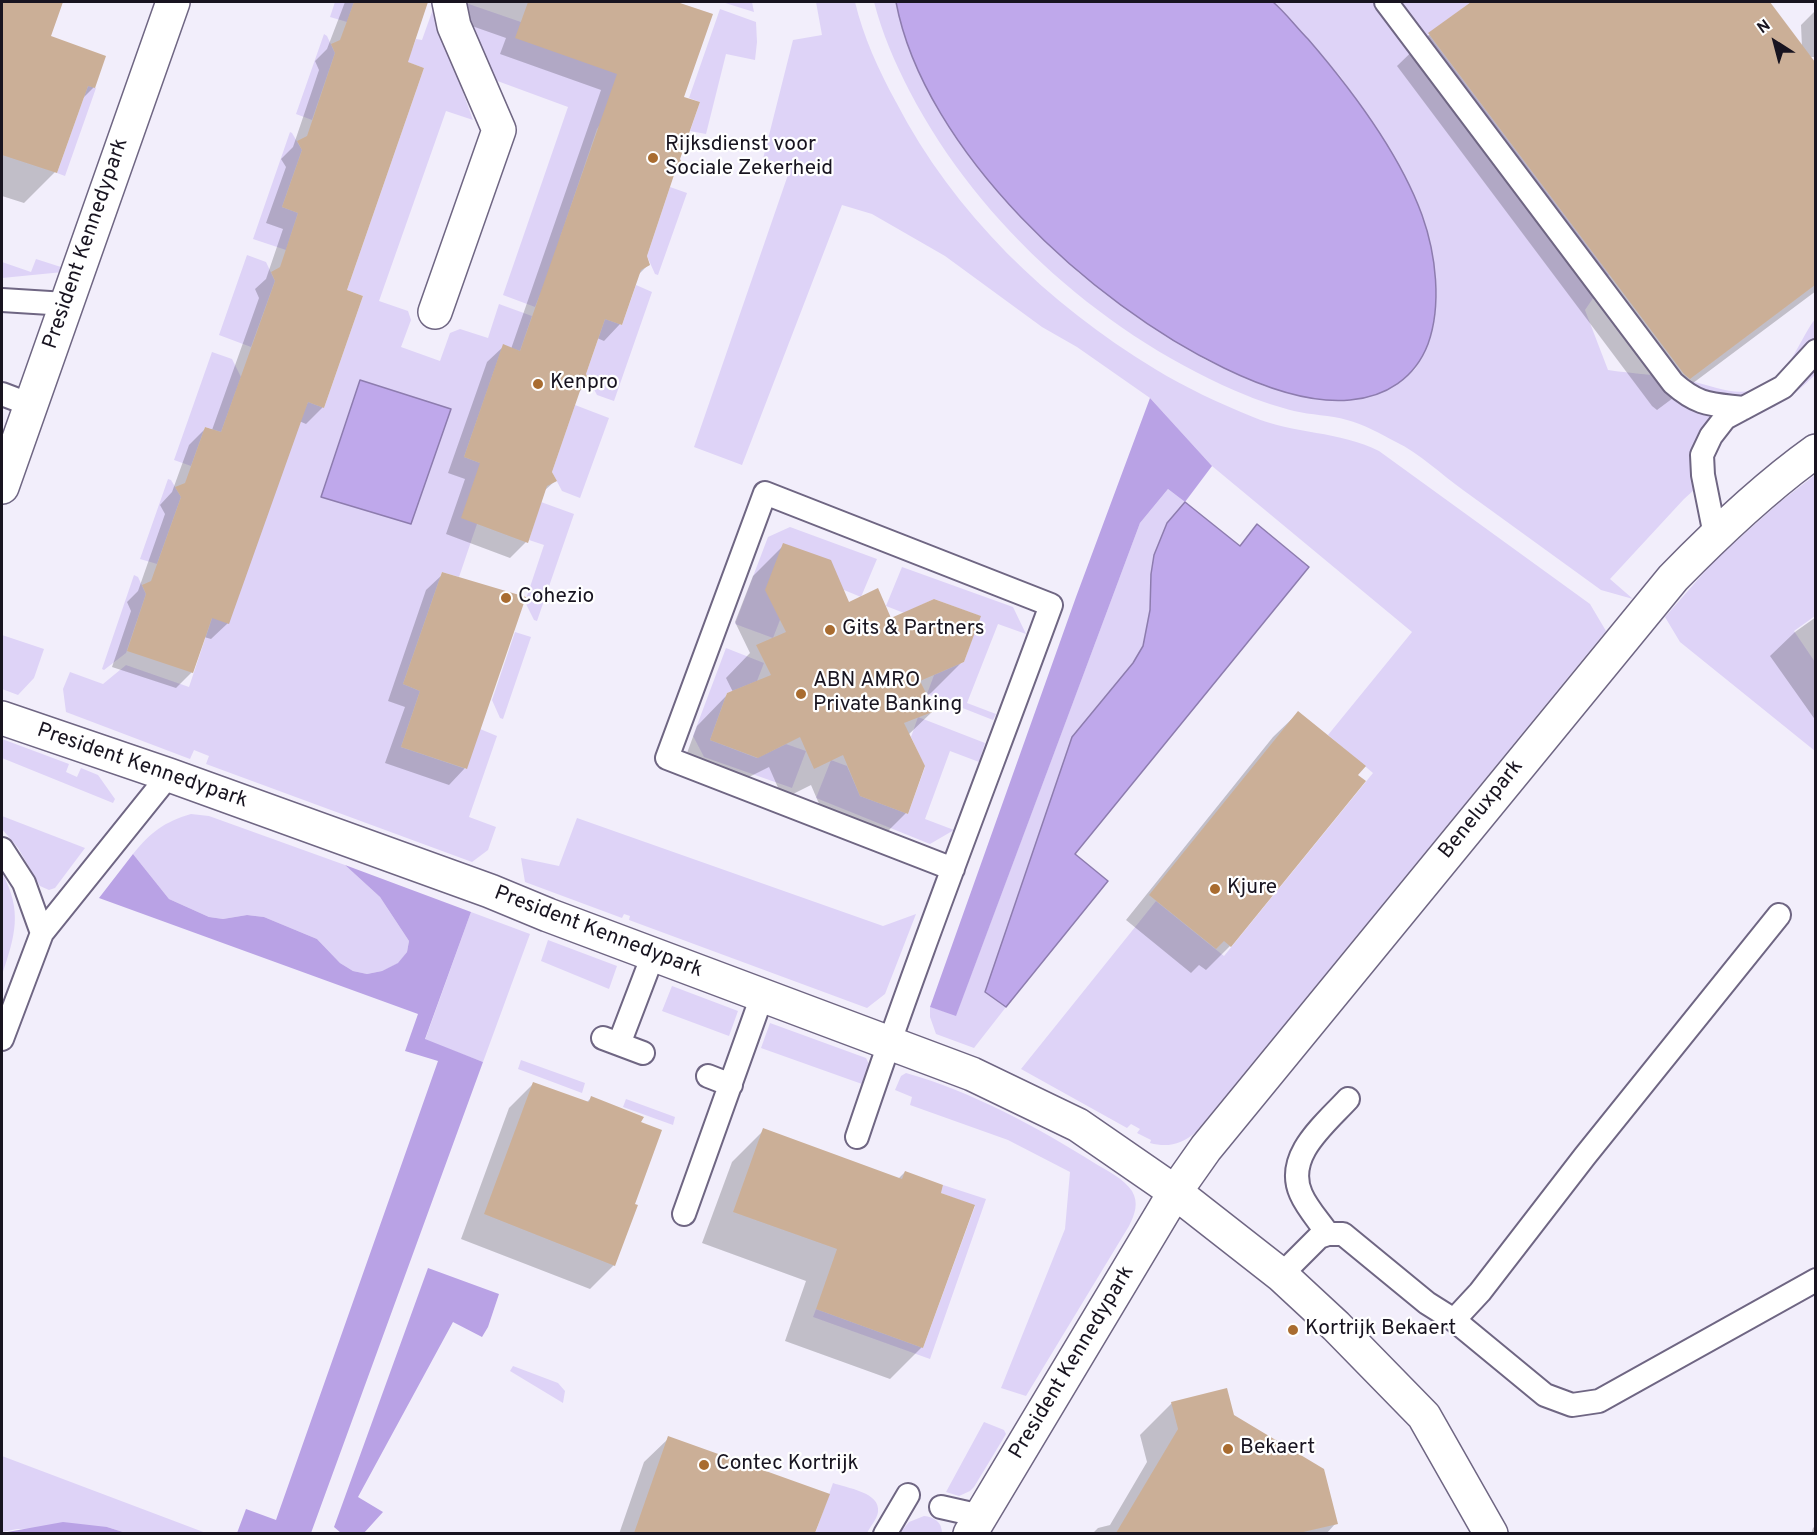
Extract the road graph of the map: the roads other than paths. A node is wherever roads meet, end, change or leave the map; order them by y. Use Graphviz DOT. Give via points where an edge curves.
graph roads {
  1 [pos="173,2"];
  2 [pos="449,2"];
  3 [pos="1386,2"];
  4 [pos="2,300"];
  5 [pos="66,304"];
  6 [pos="435,312"];
  7 [pos="1815,351"];
  8 [pos="16,399"];
  9 [pos="1744,408"];
  10 [pos="1815,451"];
  11 [pos="2,487"];
  12 [pos="1715,535"];
  13 [pos="2,718"];
  14 [pos="169,776"];
  15 [pos="2,849"];
  16 [pos="953,869"];
  17 [pos="1779,915"];
  18 [pos="42,933"];
  19 [pos="653,955"];
  20 [pos="762,996"];
  21 [pos="2,1039"];
  22 [pos="888,1043"];
  23 [pos="643,1053"];
  24 [pos="708,1077"];
  25 [pos="731,1085"];
  26 [pos="1347,1099"];
  27 [pos="857,1137"];
  28 [pos="1175,1192"];
  29 [pos="684,1214"];
  30 [pos="1328,1234"];
  31 [pos="1281,1275"];
  32 [pos="1815,1280"];
  33 [pos="1455,1320"];
  34 [pos="908,1495"];
  35 [pos="941,1507"];
  36 [pos="976,1525"];
  37 [pos="885,1533"];
  38 [pos="1491,1533"];
  1 -- 5 [label="street, President Kennedypark"];
  2 -- 6 [label="street" via="454,26 500,130"];
  3 -- 9 [label="lane" via="1673,383 1706,404"];
  4 -- 5 [label="lane"];
  5 -- 8 [label="street, President Kennedypark"];
  7 -- 9 [label="lane" via="1783,387"];
  8 -- 11 [label="street, President Kennedypark"];
  9 -- 12 [label="lane" via="1725,418 1702,455"];
  10 -- 12 [label="street, Beneluxpark"];
  12 -- 28 [label="street, Beneluxpark" via="1628,632 1206,1148"];
  13 -- 14 [label="street, President Kennedypark"];
  14 -- 18 [label="lane"];
  14 -- 19 [label="street, President Kennedypark" via="490,891"];
  15 -- 18 [label="lane" via="24,884"];
  16 -- 16 [label="lane" via="1051,604 765,493 667,758"];
  16 -- 22 [label="lane"];
  17 -- 33 [label="lane"];
  18 -- 21 [label="lane"];
  19 -- 20 [label="street, President Kennedypark"];
  19 -- 23 [label="lane" via="611,1041"];
  20 -- 22 [label="street, President Kennedypark"];
  20 -- 25 [label="lane"];
  22 -- 27 [label="lane"];
  22 -- 28 [label="street, President Kennedypark" via="972,1074 1078,1125"];
  24 -- 25 [label="lane"];
  25 -- 29 [label="lane"];
  26 -- 30 [label="lane" via="1306,1146 1297,1166 1301,1195"];
  28 -- 31 [label="street, President Kennedypark"];
  28 -- 36 [label="street, President Kennedypark"];
  30 -- 31 [label="lane" via="1313,1242"];
  30 -- 33 [label="lane" via="1344,1234 1427,1303"];
  31 -- 38 [label="street, President Kennedypark" via="1424,1416"];
  32 -- 33 [label="lane" via="1599,1401 1572,1405 1545,1395"];
  34 -- 37 [label="lane"];
  35 -- 36 [label="lane"];
}
